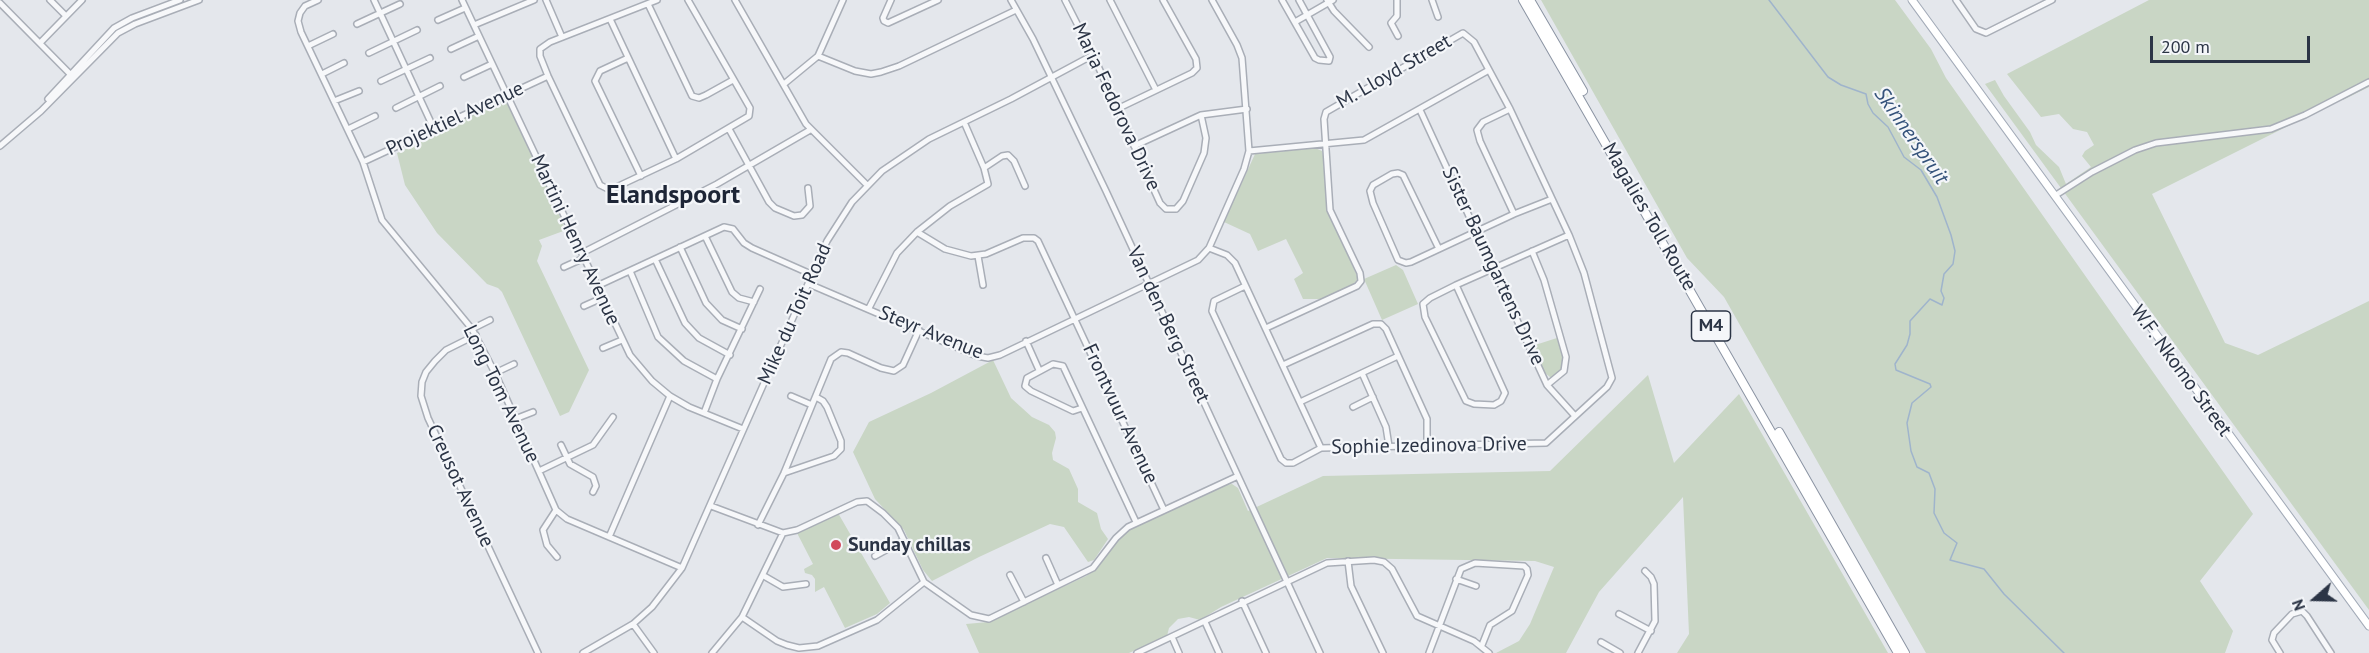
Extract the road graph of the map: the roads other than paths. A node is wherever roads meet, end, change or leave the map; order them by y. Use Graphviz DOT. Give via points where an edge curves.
graph roads {
  1 [pos="50,0"];
  2 [pos="81,0"];
  3 [pos="154,0"];
  4 [pos="160,0"];
  5 [pos="180,0"];
  6 [pos="199,0"];
  7 [pos="318,0"];
  8 [pos="374,0"];
  9 [pos="462,0"];
  10 [pos="534,0"];
  11 [pos="546,0"];
  12 [pos="657,0"];
  13 [pos="688,0"];
  14 [pos="735,0"];
  15 [pos="843,0"];
  16 [pos="891,0"];
  17 [pos="938,0"];
  18 [pos="1011,0"];
  19 [pos="1065,0"];
  20 [pos="1110,0"];
  21 [pos="1163,0"];
  22 [pos="1212,0"];
  23 [pos="1282,0"];
  24 [pos="1299,0"];
  25 [pos="1397,0"];
  26 [pos="1432,0"];
  27 [pos="1523,0"];
  28 [pos="1530,0"];
  29 [pos="1912,0"];
  30 [pos="1917,0"];
  31 [pos="1956,0"];
  32 [pos="2052,0"];
  33 [pos="1329,1"];
  34 [pos="0,3"];
  35 [pos="400,4"];
  36 [pos="648,4"];
  37 [pos="465,8"];
  38 [pos="161,10"];
  39 [pos="1016,10"];
  40 [pos="380,14"];
  41 [pos="1308,14"];
  42 [pos="66,16"];
  43 [pos="1438,17"];
  44 [pos="610,19"];
  45 [pos="438,20"];
  46 [pos="1295,22"];
  47 [pos="357,24"];
  48 [pos="474,25"];
  49 [pos="417,30"];
  50 [pos="333,34"];
  51 [pos="1458,34"];
  52 [pos="479,36"];
  53 [pos="1398,36"];
  54 [pos="562,37"];
  55 [pos="392,42"];
  56 [pos="40,43"];
  57 [pos="308,46"];
  58 [pos="1369,47"];
  59 [pos="451,49"];
  60 [pos="369,53"];
  61 [pos="1093,55"];
  62 [pos="818,56"];
  63 [pos="430,58"];
  64 [pos="628,58"];
  65 [pos="344,63"];
  66 [pos="492,64"];
  67 [pos="405,69"];
  68 [pos="1489,70"];
  69 [pos="322,74"];
  70 [pos="72,76"];
  71 [pos="548,76"];
  72 [pos="464,77"];
  73 [pos="1051,79"];
  74 [pos="733,80"];
  75 [pos="381,81"];
  76 [pos="2369,82"];
  77 [pos="784,84"];
  78 [pos="440,86"];
  79 [pos="1155,90"];
  80 [pos="359,91"];
  81 [pos="507,95"];
  82 [pos="419,97"];
  83 [pos="334,102"];
  84 [pos="396,108"];
  85 [pos="1117,109"];
  86 [pos="1247,109"];
  87 [pos="1510,109"];
  88 [pos="1420,110"];
  89 [pos="1201,115"];
  90 [pos="1996,115"];
  91 [pos="375,116"];
  92 [pos="964,122"];
  93 [pos="348,129"];
  94 [pos="434,129"];
  95 [pos="729,129"];
  96 [pos="810,130"];
  97 [pos="1326,144"];
  98 [pos="0,146"];
  99 [pos="1134,146"];
  100 [pos="1249,151"];
  101 [pos="676,159"];
  102 [pos="363,162"];
  103 [pos="750,166"];
  104 [pos="984,168"];
  105 [pos="641,176"];
  106 [pos="867,185"];
  107 [pos="1025,186"];
  108 [pos="808,188"];
  109 [pos="2056,195"];
  110 [pos="1552,199"];
  111 [pos="1514,214"];
  112 [pos="917,232"];
  113 [pos="1477,232"];
  114 [pos="705,236"];
  115 [pos="1569,236"];
  116 [pos="680,247"];
  117 [pos="1209,248"];
  118 [pos="1439,249"];
  119 [pos="1532,251"];
  120 [pos="583,256"];
  121 [pos="978,256"];
  122 [pos="655,259"];
  123 [pos="564,267"];
  124 [pos="1495,267"];
  125 [pos="630,272"];
  126 [pos="813,276"];
  127 [pos="809,284"];
  128 [pos="1148,284"];
  129 [pos="983,285"];
  130 [pos="1456,285"];
  131 [pos="597,286"];
  132 [pos="1245,286"];
  133 [pos="760,289"];
  134 [pos="602,298"];
  135 [pos="754,302"];
  136 [pos="584,306"];
  137 [pos="869,309"];
  138 [pos="1075,319"];
  139 [pos="490,320"];
  140 [pos="472,328"];
  141 [pos="1266,328"];
  142 [pos="742,329"];
  143 [pos="919,330"];
  144 [pos="476,335"];
  145 [pos="622,340"];
  146 [pos="1026,341"];
  147 [pos="603,348"];
  148 [pos="730,355"];
  149 [pos="1398,356"];
  150 [pos="514,364"];
  151 [pos="1283,365"];
  152 [pos="1039,370"];
  153 [pos="495,373"];
  154 [pos="1362,373"];
  155 [pos="717,380"];
  156 [pos="1547,384"];
  157 [pos="670,396"];
  158 [pos="791,396"];
  159 [pos="816,397"];
  160 [pos="1373,397"];
  161 [pos="1300,402"];
  162 [pos="813,405"];
  163 [pos="1353,407"];
  164 [pos="1082,408"];
  165 [pos="533,412"];
  166 [pos="704,413"];
  167 [pos="1575,416"];
  168 [pos="613,417"];
  169 [pos="515,419"];
  170 [pos="744,429"];
  171 [pos="561,445"];
  172 [pos="1427,446"];
  173 [pos="1389,447"];
  174 [pos="1321,448"];
  175 [pos="567,459"];
  176 [pos="539,471"];
  177 [pos="784,473"];
  178 [pos="1238,476"];
  179 [pos="593,492"];
  180 [pos="711,506"];
  181 [pos="556,510"];
  182 [pos="1164,510"];
  183 [pos="1136,522"];
  184 [pos="758,525"];
  185 [pos="783,533"];
  186 [pos="609,537"];
  187 [pos="904,540"];
  188 [pos="875,556"];
  189 [pos="557,557"];
  190 [pos="1046,558"];
  191 [pos="1348,561"];
  192 [pos="682,568"];
  193 [pos="1645,571"];
  194 [pos="1010,575"];
  195 [pos="764,576"];
  196 [pos="1456,579"];
  197 [pos="1287,580"];
  198 [pos="924,582"];
  199 [pos="806,584"];
  200 [pos="1058,585"];
  201 [pos="1476,586"];
  202 [pos="1242,601"];
  203 [pos="1024,602"];
  204 [pos="1619,614"];
  205 [pos="742,617"];
  206 [pos="1204,622"];
  207 [pos="633,624"];
  208 [pos="1438,625"];
  209 [pos="2369,626"];
  210 [pos="1651,631"];
  211 [pos="1172,637"];
  212 [pos="1601,642"];
  213 [pos="1482,645"];
  214 [pos="538,653"];
  215 [pos="583,653"];
  216 [pos="654,653"];
  217 [pos="712,653"];
  218 [pos="1137,653"];
  219 [pos="1179,653"];
  220 [pos="1219,653"];
  221 [pos="1266,653"];
  222 [pos="1320,653"];
  223 [pos="1383,653"];
  224 [pos="1429,653"];
  225 [pos="1490,653"];
  226 [pos="1620,653"];
  227 [pos="1638,653"];
  228 [pos="1898,653"];
  229 [pos="1905,653"];
  230 [pos="2280,653"];
  231 [pos="2331,653"];
  1 -- 42 [label="street"];
  2 -- 42 [label="street"];
  3 -- 38 [label="street"];
  4 -- 38 [label="street"];
  5 -- 38 [label="street"];
  6 -- 38 [label="street"];
  7 -- 57 [label="street, Long Tom Avenue" via="308,4 298,21"];
  8 -- 40 [label="street"];
  9 -- 37 [label="street, Martini Henry Avenue"];
  10 -- 48 [label="street"];
  11 -- 54 [label="street"];
  12 -- 36 [label="street"];
  13 -- 74 [label="street"];
  14 -- 77 [label="street"];
  15 -- 62 [label="street"];
  16 -- 17 [label="street" via="884,18 888,23"];
  18 -- 39 [label="street, Van den Berg Street"];
  19 -- 61 [label="street, Maria Fedorova Drive"];
  20 -- 79 [label="street"];
  21 -- 79 [label="street" via="1198,66 1192,73"];
  22 -- 86 [label="street" via="1241,52"];
  23 -- 46 [label="street"];
  24 -- 41 [label="street"];
  25 -- 53 [label="street" via="1397,16 1391,23"];
  26 -- 43 [label="street"];
  27 -- 228 [label="highway, Magalies Toll Route / M4"];
  28 -- 229 [label="highway, Magalies Toll Route / M4"];
  29 -- 90 [label="main road, W.F. Nkomo Street"];
  30 -- 90 [label="main road, W.F. Nkomo Street"];
  31 -- 32 [label="street" via="1979,31 1986,33"];
  33 -- 41 [label="street"];
  33 -- 58 [label="street"];
  34 -- 56 [label="street"];
  35 -- 40 [label="street"];
  36 -- 44 [label="street"];
  36 -- 74 [label="street" via="692,96 699,98"];
  37 -- 45 [label="street"];
  37 -- 48 [label="street, Martini Henry Avenue"];
  38 -- 70 [label="street" via="114,28"];
  39 -- 62 [label="street" via="881,72 855,71"];
  39 -- 73 [label="street, Van den Berg Street"];
  40 -- 47 [label="street"];
  40 -- 55 [label="street"];
  41 -- 46 [label="street"];
  41 -- 46 [label="street" via="1329,61 1315,58"];
  42 -- 56 [label="street"];
  44 -- 54 [label="street"];
  44 -- 64 [label="street"];
  48 -- 52 [label="street, Martini Henry Avenue"];
  49 -- 55 [label="street"];
  50 -- 57 [label="street"];
  51 -- 68 [label="street, Sophie Izedinova Drive" via="1471,38"];
  51 -- 97 [label="street, M. Lloyd Street" via="1328,110 1324,119"];
  52 -- 59 [label="street"];
  52 -- 66 [label="street, Martini Henry Avenue"];
  54 -- 71 [label="street" via="540,49"];
  55 -- 60 [label="street"];
  55 -- 67 [label="street"];
  56 -- 70 [label="street"];
  57 -- 69 [label="street, Long Tom Avenue"];
  61 -- 73 [label="street, Mike du Toit Road"];
  61 -- 85 [label="street, Maria Fedorova Drive"];
  62 -- 77 [label="street"];
  63 -- 67 [label="street"];
  64 -- 101 [label="street"];
  64 -- 105 [label="street" via="600,71 595,81"];
  65 -- 69 [label="street"];
  66 -- 72 [label="street"];
  66 -- 81 [label="street, Martini Henry Avenue"];
  67 -- 75 [label="street"];
  67 -- 82 [label="street"];
  68 -- 87 [label="street, Sophie Izedinova Drive"];
  68 -- 88 [label="street"];
  69 -- 83 [label="street, Long Tom Avenue"];
  70 -- 98 [label="street"];
  71 -- 81 [label="street, Projektiel Avenue"];
  71 -- 105 [label="street" via="600,185 610,190"];
  73 -- 92 [label="street, Mike du Toit Road"];
  73 -- 128 [label="street, Van den Berg Street"];
  74 -- 95 [label="street" via="751,112"];
  76 -- 109 [label="street" via="2271,129 2156,143 2135,150"];
  77 -- 96 [label="street"];
  78 -- 82 [label="street"];
  79 -- 85 [label="street"];
  80 -- 83 [label="street"];
  81 -- 94 [label="street, Projektiel Avenue"];
  81 -- 120 [label="street, Martini Henry Avenue"];
  82 -- 84 [label="street"];
  82 -- 94 [label="street"];
  83 -- 93 [label="street, Long Tom Avenue"];
  85 -- 99 [label="street, Maria Fedorova Drive"];
  86 -- 89 [label="street"];
  86 -- 100 [label="street"];
  87 -- 110 [label="street, Sophie Izedinova Drive"];
  87 -- 111 [label="street" via="1478,126 1478,135"];
  88 -- 97 [label="street" via="1364,140"];
  88 -- 113 [label="street, Sister Baumgartens Drive"];
  89 -- 99 [label="street"];
  89 -- 99 [label="street, Maria Fedorova Drive" via="1206,138 1204,153 1176,209 1166,209 1160,203"];
  90 -- 109 [label="main road, W.F. Nkomo Street"];
  91 -- 93 [label="street"];
  92 -- 104 [label="street"];
  92 -- 106 [label="street, Mike du Toit Road" via="904,154"];
  93 -- 102 [label="street, Long Tom Avenue"];
  94 -- 102 [label="street, Projektiel Avenue"];
  95 -- 101 [label="street"];
  95 -- 103 [label="street"];
  96 -- 103 [label="street"];
  96 -- 106 [label="street"];
  97 -- 100 [label="street"];
  97 -- 141 [label="street, M. Lloyd Street" via="1330,210 1361,281"];
  100 -- 117 [label="street"];
  101 -- 105 [label="street"];
  102 -- 140 [label="street, Long Tom Avenue" via="384,223"];
  103 -- 108 [label="street" via="769,202 784,213 794,216 806,212 811,201"];
  103 -- 120 [label="street"];
  104 -- 107 [label="street" via="1008,155"];
  104 -- 112 [label="street" via="988,184 950,206"];
  106 -- 126 [label="street, Mike du Toit Road" via="832,231"];
  109 -- 209 [label="main road, W.F. Nkomo Street"];
  110 -- 111 [label="street"];
  110 -- 115 [label="street, Sophie Izedinova Drive"];
  111 -- 113 [label="street"];
  112 -- 121 [label="street" via="945,249"];
  112 -- 137 [label="street" via="897,253"];
  113 -- 118 [label="street"];
  113 -- 124 [label="street, Sister Baumgartens Drive"];
  114 -- 116 [label="street"];
  114 -- 126 [label="street" via="729,226 752,248"];
  114 -- 135 [label="street" via="732,292"];
  115 -- 119 [label="street"];
  115 -- 167 [label="street, Sophie Izedinova Drive" via="1584,273 1612,374 1607,387"];
  116 -- 122 [label="street"];
  116 -- 142 [label="street" via="706,303 722,320"];
  117 -- 128 [label="street, Steyr Avenue" via="1197,260"];
  117 -- 132 [label="street, Sophie Izedinova Drive" via="1231,257"];
  118 -- 118 [label="street" via="1410,262 1398,260 1370,196 1373,185 1392,174 1404,176"];
  119 -- 124 [label="street"];
  119 -- 156 [label="street" via="1566,357 1564,371"];
  120 -- 123 [label="street"];
  120 -- 131 [label="street, Martini Henry Avenue"];
  121 -- 129 [label="street"];
  121 -- 138 [label="street, Frontvuur Avenue" via="1023,238 1034,238"];
  122 -- 125 [label="street"];
  122 -- 148 [label="street" via="685,323 699,338"];
  124 -- 130 [label="street"];
  124 -- 156 [label="street, Sister Baumgartens Drive"];
  125 -- 131 [label="street"];
  125 -- 155 [label="street" via="658,337 684,361"];
  126 -- 127 [label="street, Mike du Toit Road"];
  127 -- 137 [label="street, Steyr Avenue"];
  127 -- 170 [label="street, Mike du Toit Road"];
  128 -- 138 [label="street, Steyr Avenue"];
  128 -- 178 [label="street, Van den Berg Street"];
  130 -- 130 [label="street" via="1426,300 1423,312 1466,401 1494,405 1505,393"];
  131 -- 134 [label="street, Martini Henry Avenue"];
  132 -- 141 [label="street, Sophie Izedinova Drive"];
  132 -- 174 [label="street" via="1214,301 1212,313 1281,459 1293,463"];
  133 -- 135 [label="street"];
  134 -- 136 [label="street"];
  134 -- 145 [label="street, Martini Henry Avenue"];
  135 -- 142 [label="street"];
  137 -- 143 [label="street, Steyr Avenue"];
  138 -- 146 [label="street, Steyr Avenue"];
  138 -- 182 [label="street, Frontvuur Avenue"];
  139 -- 140 [label="street"];
  140 -- 144 [label="street, Long Tom Avenue"];
  141 -- 151 [label="street, Sophie Izedinova Drive"];
  142 -- 148 [label="street"];
  143 -- 146 [label="street, Steyr Avenue" via="988,358"];
  143 -- 159 [label="street" via="903,365 894,371 848,353 836,354"];
  144 -- 153 [label="street, Long Tom Avenue"];
  144 -- 214 [label="street, Creusot Avenue" via="446,350 426,372 422,396 428,418"];
  145 -- 147 [label="street"];
  145 -- 157 [label="street, Martini Henry Avenue" via="640,368"];
  146 -- 152 [label="street"];
  148 -- 155 [label="street"];
  149 -- 151 [label="street" via="1386,329 1376,323"];
  149 -- 154 [label="street"];
  149 -- 172 [label="street" via="1427,419"];
  150 -- 153 [label="street"];
  151 -- 161 [label="street, Sophie Izedinova Drive"];
  152 -- 164 [label="street" via="1057,363 1063,366"];
  152 -- 164 [label="street" via="1027,378 1028,389 1073,411"];
  153 -- 169 [label="street, Long Tom Avenue"];
  154 -- 160 [label="street"];
  154 -- 161 [label="street"];
  155 -- 166 [label="street"];
  156 -- 167 [label="street, Sister Baumgartens Drive"];
  157 -- 166 [label="street, Martini Henry Avenue"];
  157 -- 186 [label="street"];
  158 -- 162 [label="street"];
  159 -- 162 [label="street"];
  159 -- 177 [label="street" via="827,407 841,449 834,456"];
  160 -- 163 [label="street"];
  160 -- 173 [label="street" via="1386,427"];
  161 -- 174 [label="street, Sophie Izedinova Drive"];
  162 -- 177 [label="street"];
  164 -- 183 [label="street"];
  165 -- 169 [label="street"];
  166 -- 170 [label="street, Martini Henry Avenue"];
  167 -- 172 [label="street, Sophie Izedinova Drive" via="1546,443"];
  168 -- 175 [label="street" via="593,445"];
  169 -- 176 [label="street, Long Tom Avenue"];
  170 -- 180 [label="street, Mike du Toit Road"];
  171 -- 175 [label="street"];
  172 -- 173 [label="street, Sophie Izedinova Drive"];
  173 -- 174 [label="street, Sophie Izedinova Drive"];
  175 -- 176 [label="street"];
  175 -- 179 [label="street" via="593,477"];
  176 -- 181 [label="street, Long Tom Avenue"];
  177 -- 184 [label="street"];
  178 -- 182 [label="street"];
  178 -- 197 [label="street, Van den Berg Street"];
  180 -- 184 [label="street"];
  180 -- 192 [label="street, Mike du Toit Road"];
  181 -- 186 [label="street" via="567,519"];
  181 -- 189 [label="street" via="543,530 547,545"];
  182 -- 183 [label="street"];
  183 -- 200 [label="street" via="1116,538 1093,568"];
  184 -- 185 [label="street"];
  185 -- 187 [label="street" via="863,501 883,513"];
  185 -- 195 [label="street"];
  186 -- 192 [label="street"];
  187 -- 188 [label="street"];
  187 -- 198 [label="street"];
  190 -- 200 [label="street"];
  191 -- 197 [label="street" via="1327,563"];
  191 -- 208 [label="street" via="1374,560 1388,565 1413,612"];
  191 -- 223 [label="street" via="1350,582"];
  192 -- 207 [label="street, Mike du Toit Road" via="652,607"];
  193 -- 210 [label="street" via="1654,584 1655,621"];
  194 -- 203 [label="street"];
  195 -- 199 [label="street" via="783,587"];
  195 -- 205 [label="street"];
  196 -- 201 [label="street"];
  196 -- 208 [label="street"];
  196 -- 213 [label="street" via="1469,564 1519,565 1527,569 1512,611 1490,625"];
  197 -- 202 [label="street"];
  197 -- 222 [label="street, Van den Berg Street"];
  198 -- 203 [label="street" via="977,618 989,619"];
  198 -- 205 [label="street" via="877,620 818,646 787,645"];
  200 -- 203 [label="street"];
  202 -- 206 [label="street"];
  202 -- 221 [label="street"];
  204 -- 210 [label="street"];
  205 -- 217 [label="street"];
  206 -- 211 [label="street"];
  206 -- 220 [label="street"];
  207 -- 215 [label="street, Mike du Toit Road"];
  207 -- 216 [label="street"];
  208 -- 213 [label="street"];
  208 -- 224 [label="street"];
  210 -- 227 [label="street"];
  211 -- 218 [label="street"];
  211 -- 219 [label="street"];
  212 -- 226 [label="street"];
  213 -- 225 [label="street"];
  230 -- 231 [label="street" via="2272,640 2274,633 2298,611 2307,616"];
}
